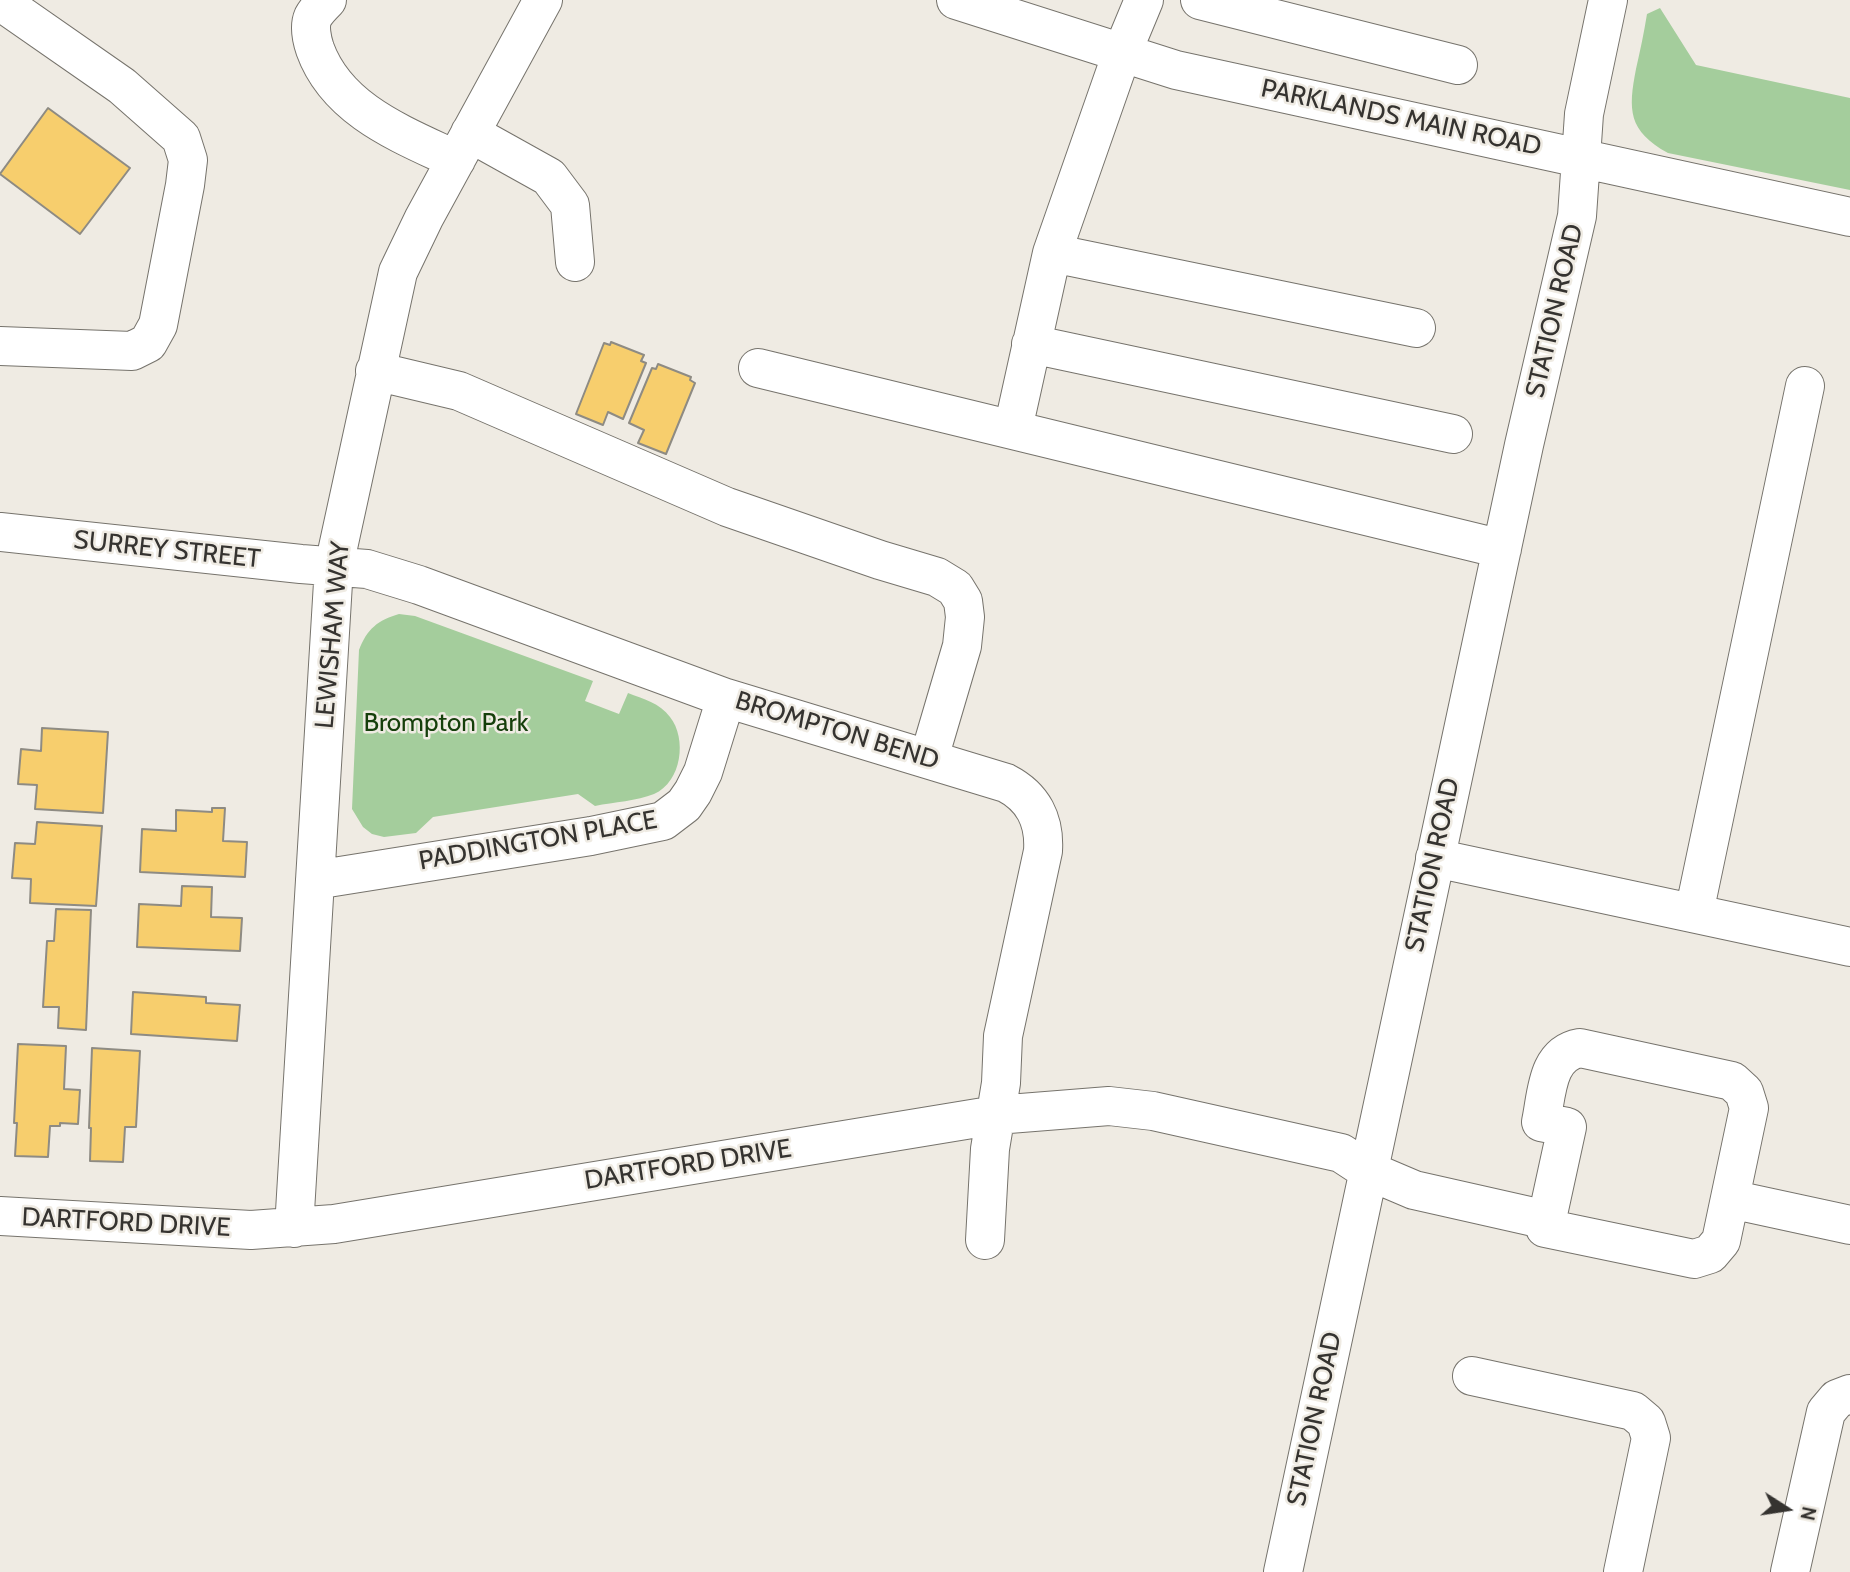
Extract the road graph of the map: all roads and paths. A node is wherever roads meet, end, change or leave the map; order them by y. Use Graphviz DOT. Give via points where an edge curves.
graph roads {
  1 [pos="327,0"];
  2 [pos="543,0"];
  3 [pos="956,0"];
  4 [pos="1144,0"];
  5 [pos="1200,0"];
  6 [pos="1608,0"];
  7 [pos="0,1"];
  8 [pos="1122,54"];
  9 [pos="1458,65"];
  10 [pos="463,146"];
  11 [pos="1581,157"];
  12 [pos="1850,217"];
  13 [pos="1052,253"];
  14 [pos="575,262"];
  15 [pos="1416,328"];
  16 [pos="1031,344"];
  17 [pos="0,346"];
  18 [pos="758,368"];
  19 [pos="375,372"];
  20 [pos="1805,386"];
  21 [pos="1013,429"];
  22 [pos="1453,434"];
  23 [pos="0,532"];
  24 [pos="1502,549"];
  25 [pos="334,566"];
  26 [pos="726,698"];
  27 [pos="929,758"];
  28 [pos="1434,858"];
  29 [pos="315,880"];
  30 [pos="1694,913"];
  31 [pos="1850,947"];
  32 [pos="996,1115"];
  33 [pos="1367,1170"];
  34 [pos="1730,1199"];
  35 [pos="0,1216"];
  36 [pos="1547,1220"];
  37 [pos="1850,1225"];
  38 [pos="294,1228"];
  39 [pos="985,1240"];
  40 [pos="1472,1376"];
  41 [pos="1850,1394"];
  42 [pos="1283,1572"];
  43 [pos="1623,1572"];
  44 [pos="1790,1572"];
  1 -- 10 [label="street" via="312,19 312,39 338,90 395,131"];
  2 -- 10 [label="street, LEWISHAM WAY"];
  3 -- 8 [label="street, PARKLANDS MAIN ROAD"];
  4 -- 8 [label="street"];
  5 -- 9 [label="street"];
  6 -- 11 [label="street, STATION ROAD" via="1584,114"];
  7 -- 17 [label="street" via="160,117 181,138 188,160 158,325 148,343 132,351"];
  8 -- 11 [label="street, PARKLANDS MAIN ROAD" via="1176,70"];
  8 -- 13 [label="street"];
  10 -- 14 [label="street" via="549,177 570,205"];
  10 -- 19 [label="street, LEWISHAM WAY" via="398,272"];
  11 -- 12 [label="street, PARKLANDS MAIN ROAD"];
  11 -- 24 [label="street, STATION ROAD" via="1577,216"];
  13 -- 15 [label="street"];
  13 -- 16 [label="street"];
  16 -- 21 [label="street"];
  16 -- 22 [label="street"];
  18 -- 21 [label="street"];
  19 -- 25 [label="street, LEWISHAM WAY"];
  19 -- 27 [label="street" via="459,391 727,507 937,577 955,588 965,617 962,646"];
  20 -- 30 [label="street"];
  21 -- 24 [label="street"];
  23 -- 25 [label="street, SURREY STREET"];
  24 -- 28 [label="street, STATION ROAD"];
  25 -- 26 [label="street, BROMPTON BEND" via="367,569 419,585"];
  25 -- 29 [label="street, LEWISHAM WAY"];
  26 -- 27 [label="street, BROMPTON BEND"];
  26 -- 29 [label="street, PADDINGTON PLACE" via="693,792 663,821"];
  27 -- 32 [label="street, BROMPTON BEND" via="1018,789 1036,809 1041,823 1043,851 1003,1036"];
  28 -- 30 [label="street"];
  28 -- 33 [label="street, STATION ROAD"];
  29 -- 38 [label="street, LEWISHAM WAY"];
  30 -- 31 [label="street"];
  32 -- 33 [label="street, DARTFORD DRIVE" via="1109,1106 1153,1111 1340,1153"];
  32 -- 38 [label="street, DARTFORD DRIVE"];
  32 -- 39 [label="street, BROMPTON BEND"];
  33 -- 36 [label="street, DARTFORD DRIVE" via="1414,1190"];
  33 -- 42 [label="street, STATION ROAD"];
  34 -- 36 [label="street, DARTFORD DRIVE" via="1721,1241 1703,1258 1545,1228"];
  34 -- 36 [label="street" via="1749,1108 1739,1085 1580,1048 1564,1053 1553,1067 1541,1122 1567,1127"];
  34 -- 37 [label="street"];
  35 -- 38 [label="street, DARTFORD DRIVE" via="251,1230"];
  40 -- 43 [label="street" via="1633,1411 1646,1422 1651,1438"];
  41 -- 44 [label="street" via="1837,1399 1826,1412"];
}
